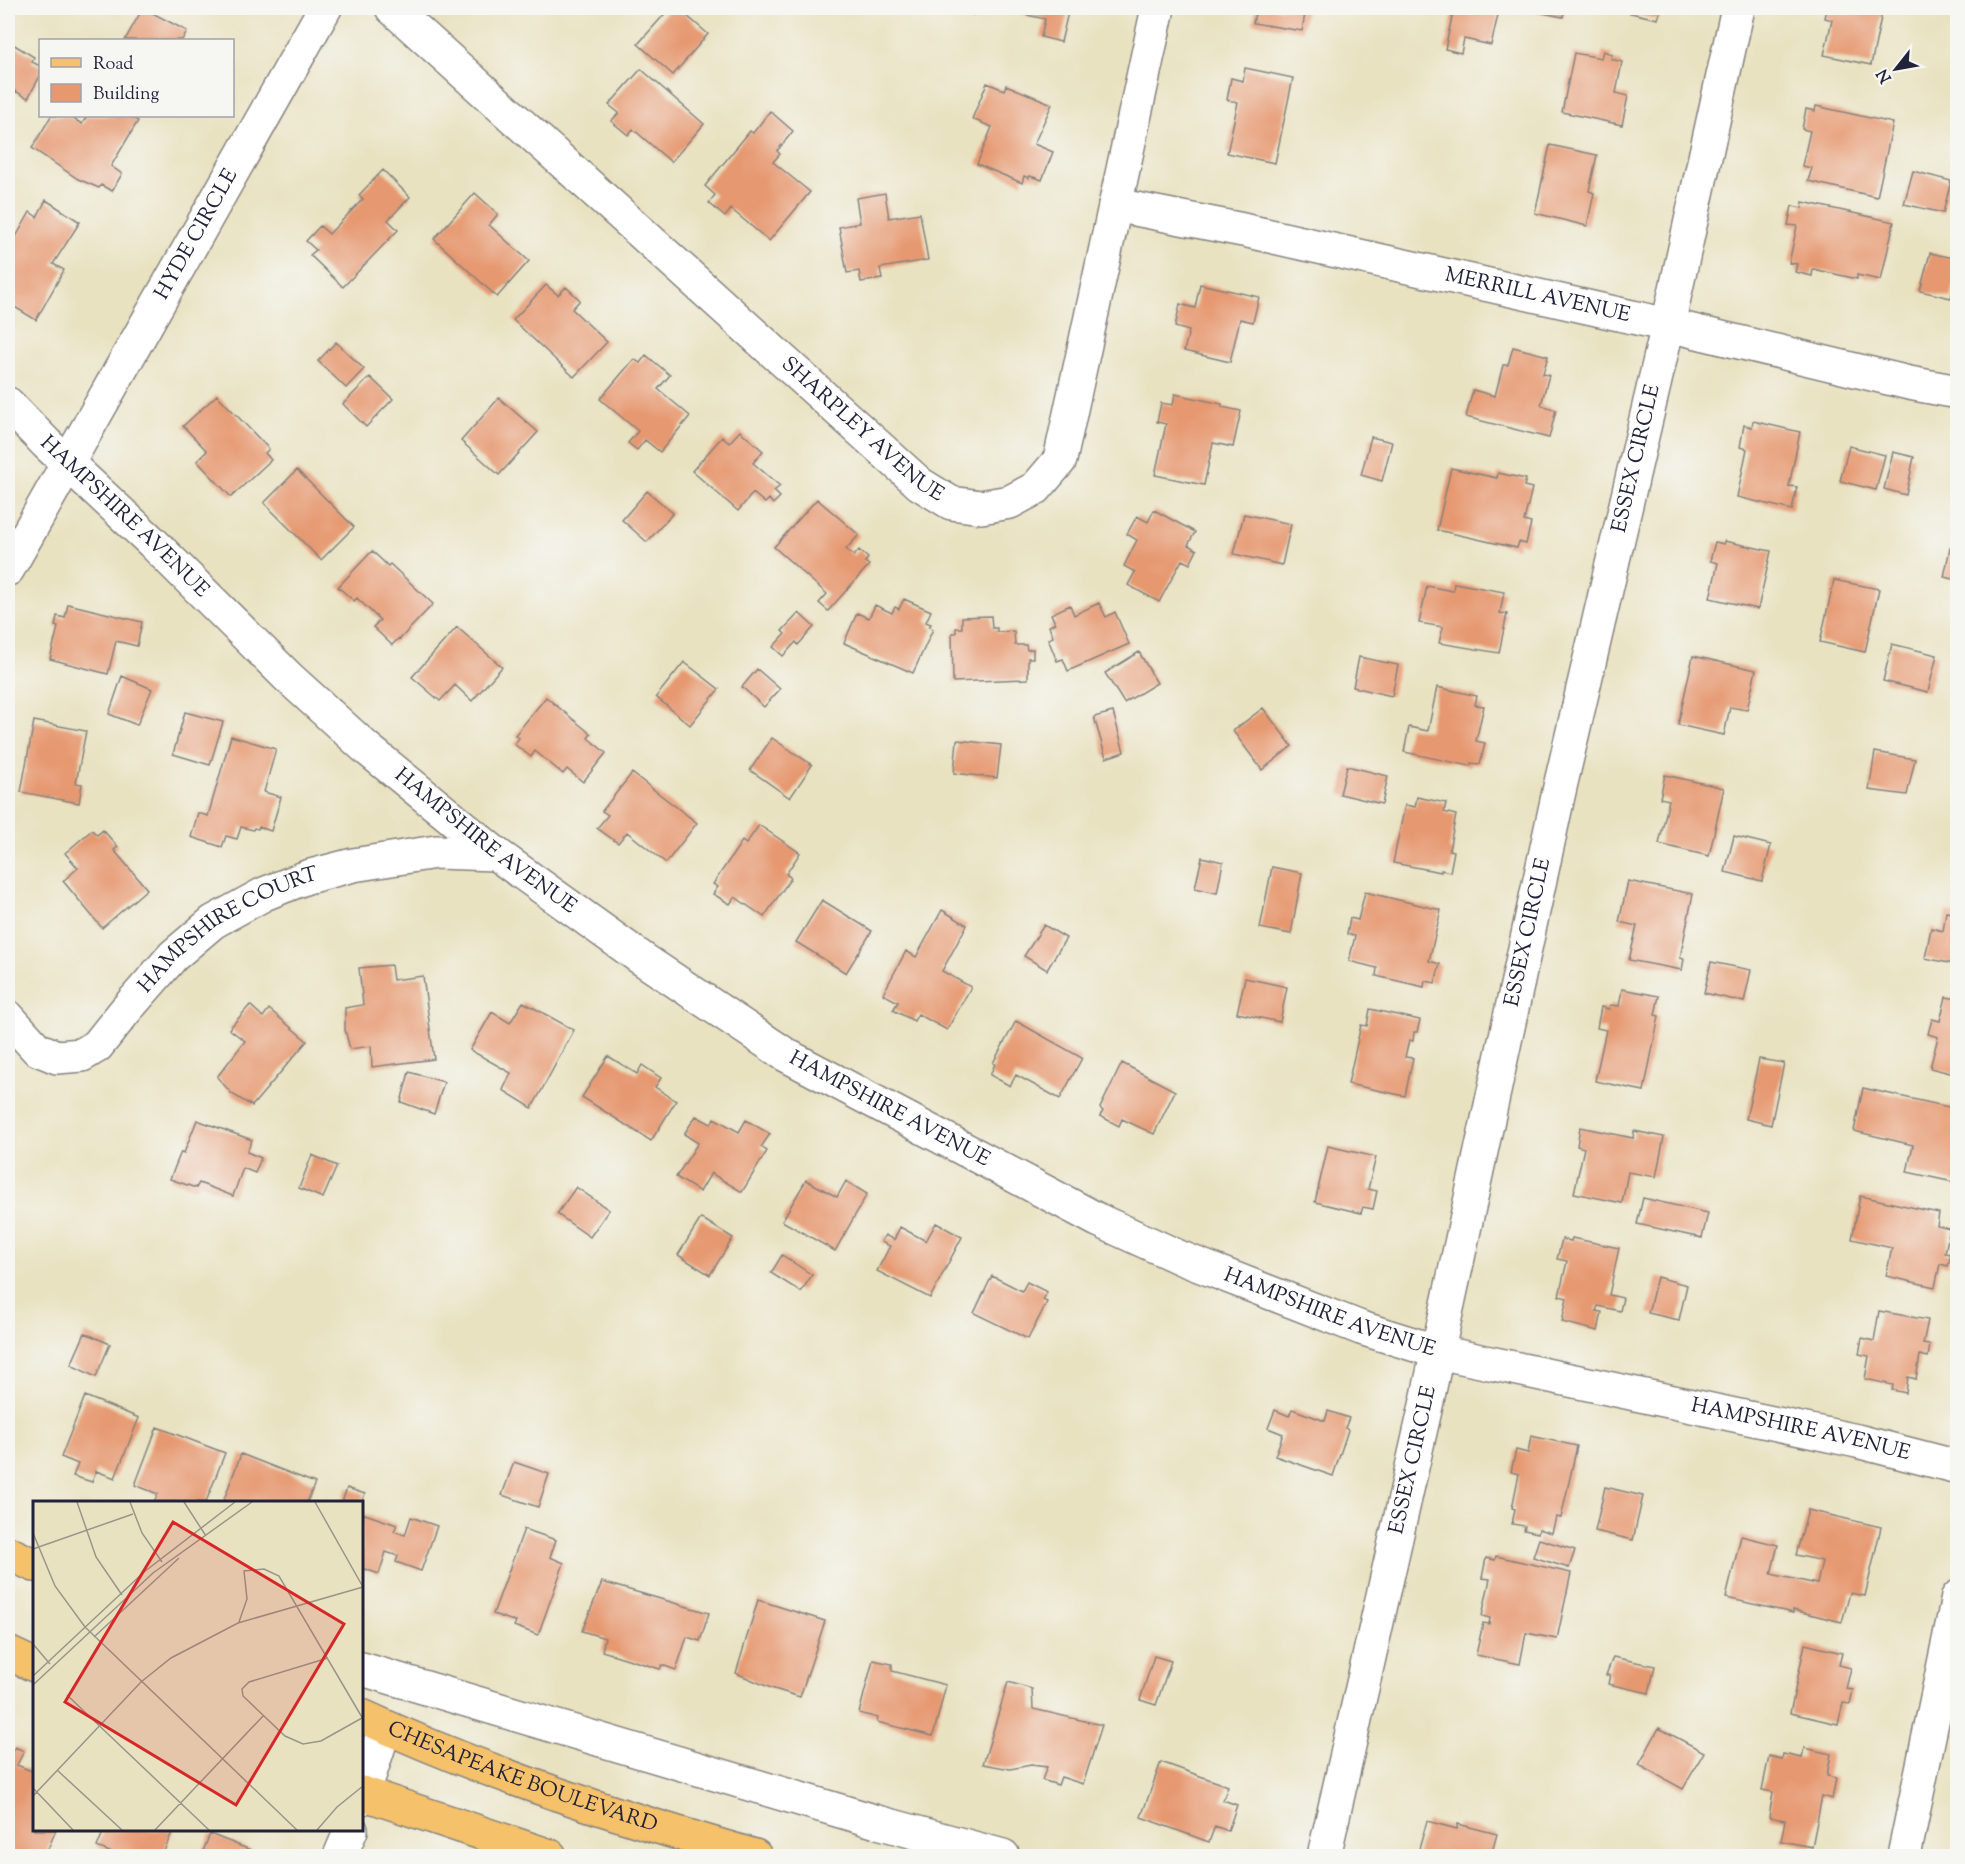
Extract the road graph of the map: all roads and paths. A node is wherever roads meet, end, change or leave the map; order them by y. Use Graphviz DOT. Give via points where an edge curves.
graph roads {
  1 [pos="325,8"];
  2 [pos="392,8"];
  3 [pos="1158,8"];
  4 [pos="1738,8"];
  5 [pos="1115,205"];
  6 [pos="1668,325"];
  7 [pos="1958,392"];
  8 [pos="8,404"];
  9 [pos="67,462"];
  10 [pos="8,569"];
  11 [pos="496,854"];
  12 [pos="8,1017"];
  13 [pos="1438,1352"];
  14 [pos="1958,1467"];
  15 [pos="8,1553"];
  16 [pos="33,1565"];
  17 [pos="1958,1597"];
  18 [pos="8,1653"];
  19 [pos="33,1665"];
  20 [pos="363,1669"];
  21 [pos="373,1722"];
  22 [pos="363,1788"];
  23 [pos="363,1795"];
  24 [pos="351,1831"];
  25 [pos="340,1857"];
  26 [pos="550,1857"];
  27 [pos="755,1857"];
  28 [pos="1003,1857"];
  29 [pos="1324,1857"];
  30 [pos="1904,1857"];
  1 -- 9 [label="street, HYDE CIRCLE"];
  2 -- 5 [label="street, SHARPLEY AVENUE" via="920,484 951,503 981,507 1010,502 1036,488 1060,460"];
  3 -- 5 [label="street, SHARPLEY AVENUE"];
  4 -- 6 [label="street, ESSEX CIRCLE"];
  5 -- 6 [label="street, MERRILL AVENUE"];
  6 -- 7 [label="street, MERRILL AVENUE"];
  6 -- 13 [label="street, ESSEX CIRCLE" via="1560,787"];
  8 -- 9 [label="street, HAMPSHIRE AVENUE"];
  9 -- 10 [label="street"];
  9 -- 11 [label="street, HAMPSHIRE AVENUE" via="288,677 365,747"];
  11 -- 12 [label="street, HAMPSHIRE COURT" via="436,852 353,865 264,894 213,922 172,956 97,1046 82,1055 57,1057 38,1049"];
  11 -- 13 [label="street, HAMPSHIRE AVENUE" via="786,1055 1098,1220 1181,1258 1340,1320"];
  13 -- 14 [label="street, HAMPSHIRE AVENUE" via="1857,1441"];
  13 -- 29 [label="street, ESSEX CIRCLE"];
  15 -- 16 [label="main road"];
  17 -- 30 [label="street"];
  18 -- 19 [label="main road"];
  20 -- 28 [label="street"];
  21 -- 22 [label="street"];
  21 -- 27 [label="main road, CHESAPEAKE BOULEVARD" via="504,1777"];
  23 -- 26 [label="main road"];
  24 -- 25 [label="street"];
}
